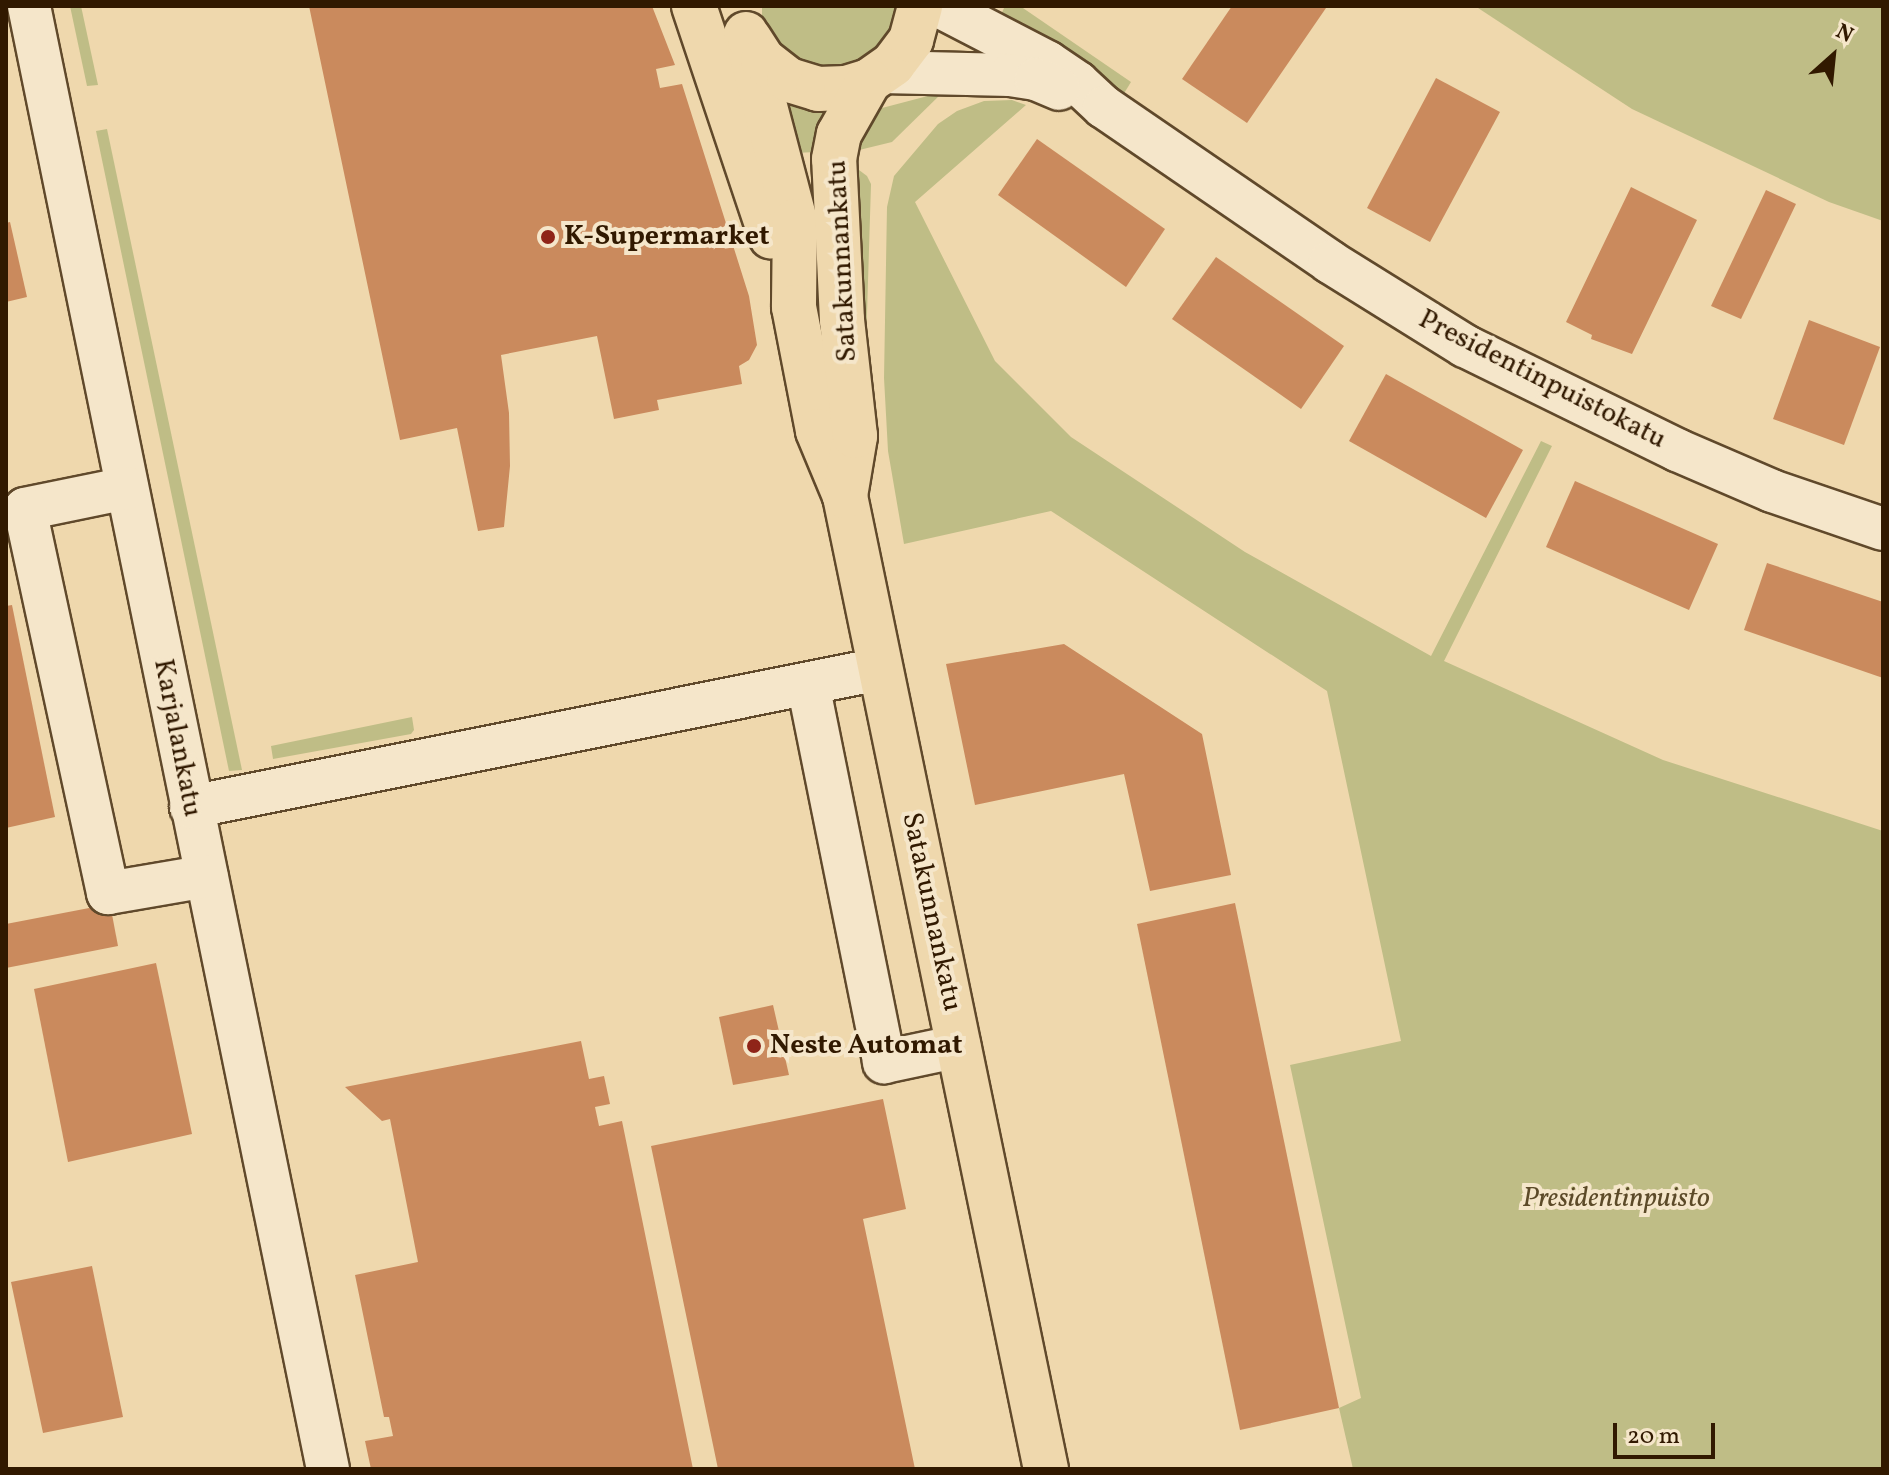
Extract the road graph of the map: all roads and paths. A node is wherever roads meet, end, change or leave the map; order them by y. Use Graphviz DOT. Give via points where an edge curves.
graph roads {
  1 [pos="29,6"];
  2 [pos="694,6"];
  3 [pos="920,6"];
  4 [pos="939,6"];
  5 [pos="743,20"];
  6 [pos="876,76"];
  7 [pos="1104,107"];
  8 [pos="794,307"];
  9 [pos="127,488"];
  10 [pos="845,496"];
  11 [pos="1883,529"];
  12 [pos="880,669"];
  13 [pos="808,684"];
  14 [pos="191,807"];
  15 [pos="207,876"];
  16 [pos="959,1046"];
  17 [pos="328,1469"];
  18 [pos="1046,1469"];
  1 -- 9 [label="street, Karjalankatu"];
  2 -- 8 [label="main road"];
  3 -- 6 [label="main road, Satakunnankatu" via="911,40"];
  4 -- 7 [label="street, Presidentinpuistokatu" via="1047,62"];
  5 -- 6 [label="main road" via="763,60 789,80 818,89 846,88"];
  5 -- 8 [label="main road, Satakunnankatu" via="795,221"];
  6 -- 7 [label="street, Presidentinpuistokatu" via="1010,75 1036,79"];
  6 -- 10 [label="main road, Satakunnankatu" via="839,134 834,159 842,320 855,436"];
  7 -- 11 [label="street, Presidentinpuistokatu" via="1330,262 1465,346 1677,450 1772,491"];
  8 -- 10 [label="main road, Satakunnankatu" via="818,431"];
  9 -- 14 [label="street, Karjalankatu"];
  9 -- 15 [label="street" via="25,509 108,893"];
  10 -- 12 [label="main road, Satakunnankatu"];
  12 -- 13 [label="street"];
  12 -- 16 [label="main road, Satakunnankatu"];
  13 -- 14 [label="street"];
  13 -- 16 [label="street" via="884,1062"];
  14 -- 15 [label="street, Karjalankatu"];
  15 -- 17 [label="street, Karjalankatu"];
  16 -- 18 [label="main road, Satakunnankatu"];
}
